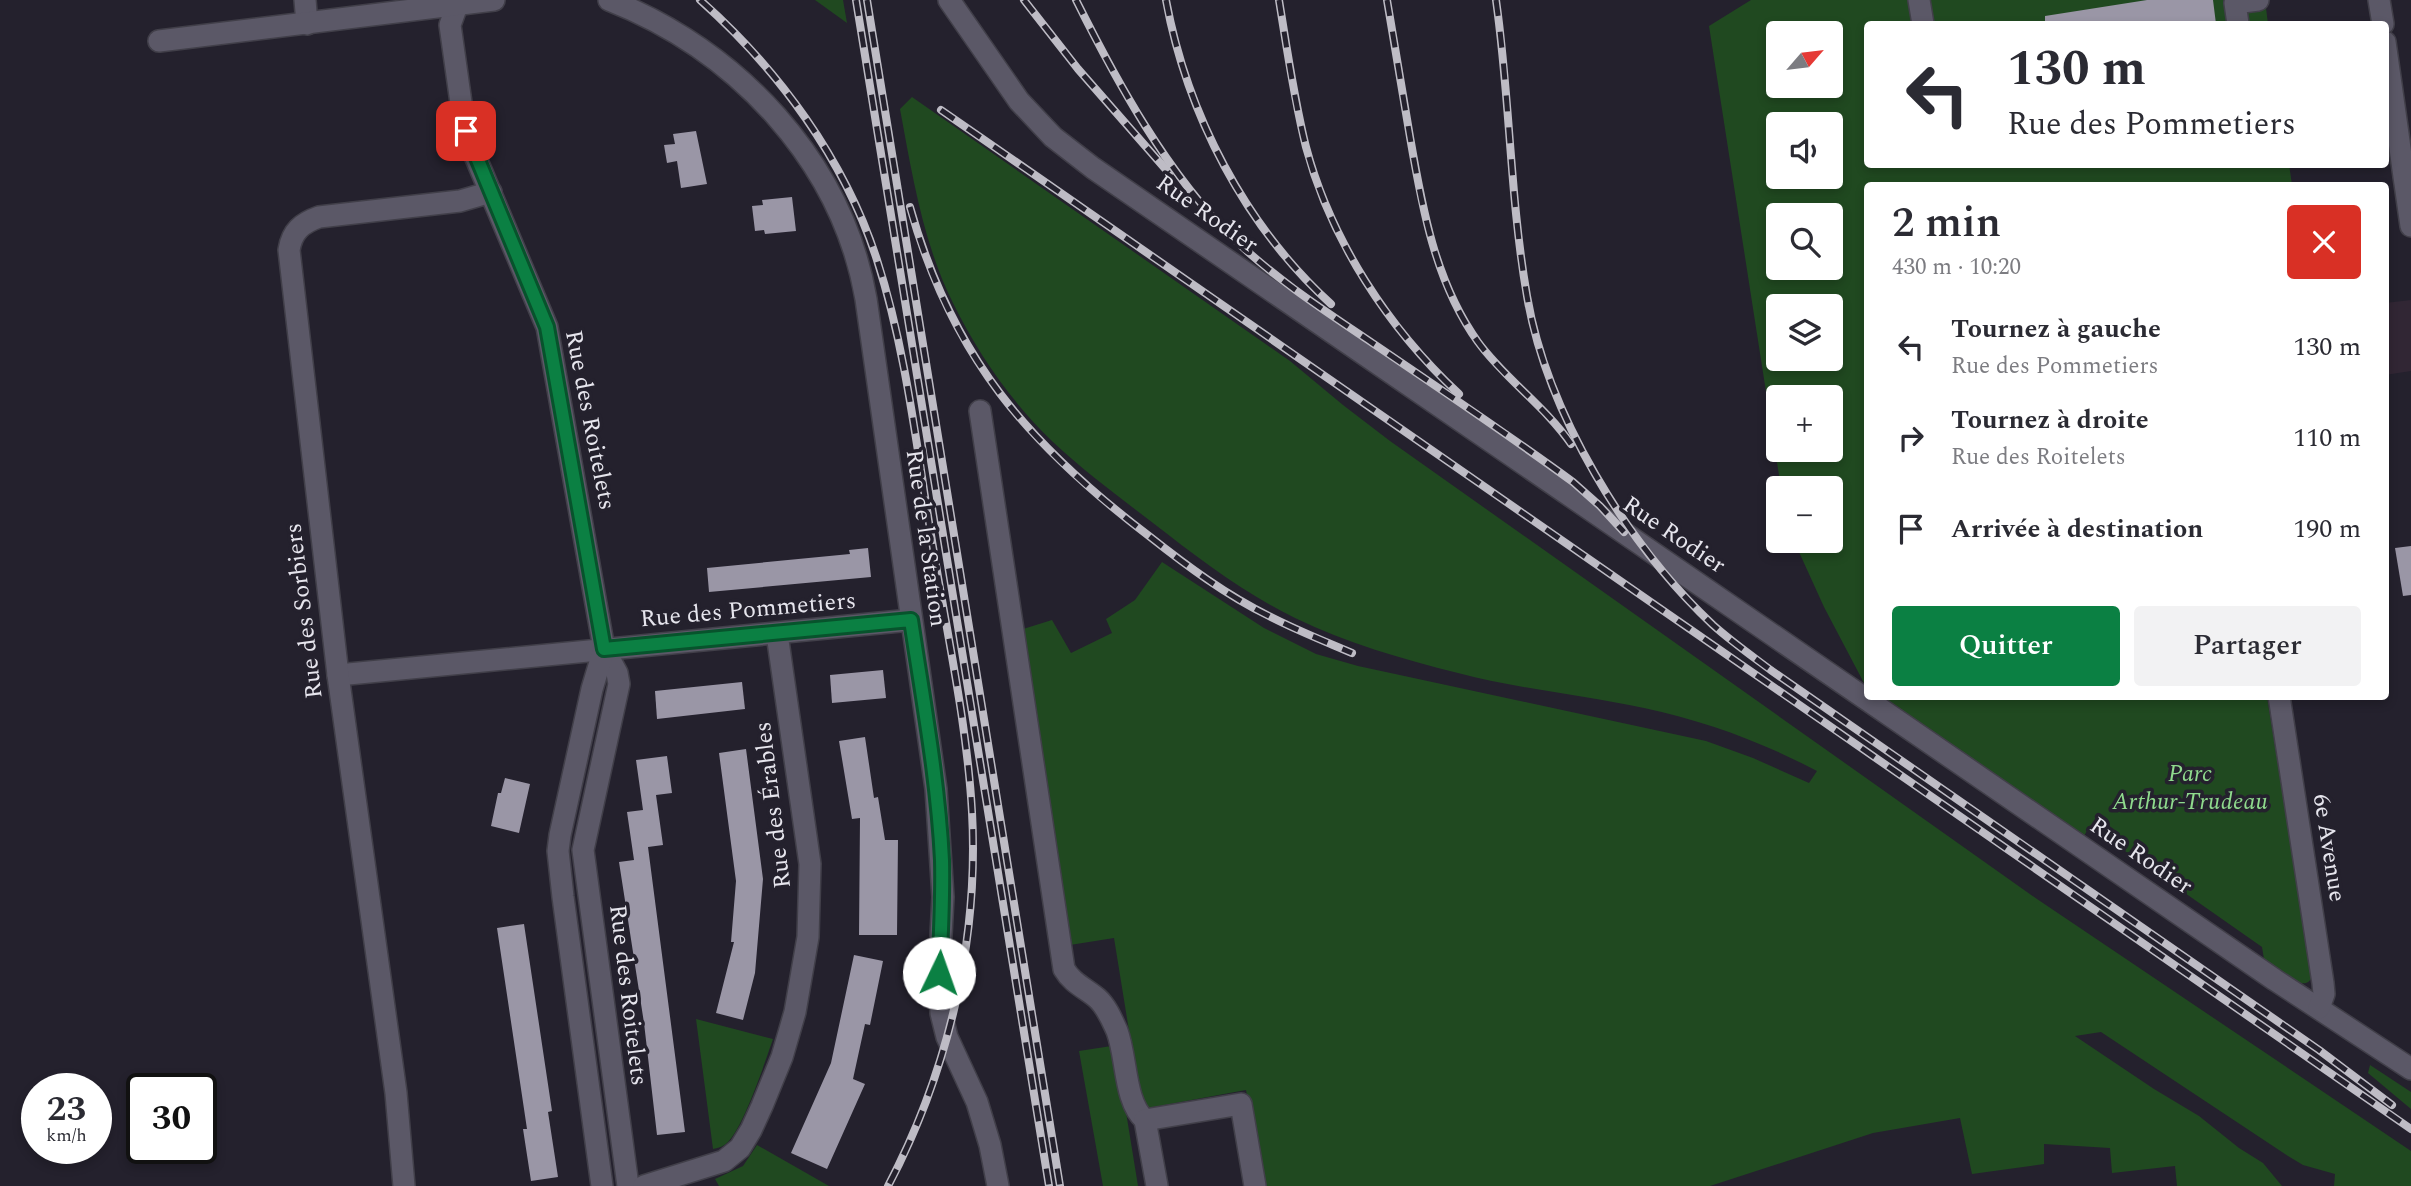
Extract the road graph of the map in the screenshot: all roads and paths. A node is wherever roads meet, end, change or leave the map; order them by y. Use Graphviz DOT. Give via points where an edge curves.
graph roads {
  1 [pos="304,0"];
  2 [pos="494,0"];
  3 [pos="609,0"];
  4 [pos="949,0"];
  5 [pos="1919,0"];
  6 [pos="2258,0"];
  7 [pos="2379,0"];
  8 [pos="457,3"];
  9 [pos="1922,21"];
  10 [pos="2238,21"];
  11 [pos="2382,21"];
  12 [pos="307,24"];
  13 [pos="159,41"];
  14 [pos="2389,70"];
  15 [pos="491,192"];
  16 [pos="2411,226"];
  17 [pos="980,411"];
  18 [pos="911,620"];
  19 [pos="777,634"];
  20 [pos="604,649"];
  21 [pos="338,675"];
  22 [pos="1864,698"];
  23 [pos="1867,700"];
  24 [pos="2280,700"];
  25 [pos="584,864"];
  26 [pos="559,868"];
  27 [pos="2319,1008"];
  28 [pos="2411,1069"];
  29 [pos="1145,1120"];
  30 [pos="404,1186"];
  31 [pos="602,1186"];
  32 [pos="628,1186"];
  33 [pos="644,1186"];
  34 [pos="998,1186"];
  35 [pos="1157,1186"];
  36 [pos="1255,1186"];
  1 -- 12 [label="street"];
  2 -- 8 [label="street"];
  3 -- 18 [label="street, Rue de la Station" via="663,26 755,93 802,146 836,205 856,255 866,299"];
  4 -- 22 [label="street, Rue Rodier" via="1019,101 1053,137"];
  5 -- 9 [label="street"];
  6 -- 10 [label="street" via="2235,4"];
  7 -- 11 [label="street"];
  8 -- 12 [label="street"];
  8 -- 15 [label="street, Rue des Roitelets" via="450,25 463,117"];
  12 -- 13 [label="street"];
  14 -- 16 [label="street"];
  15 -- 20 [label="street, Rue des Roitelets" via="551,343"];
  15 -- 21 [label="street, Rue des Sorbiers" via="460,201 319,218 299,227 291,241 289,259"];
  17 -- 29 [label="street" via="1064,969 1110,1016 1133,1101"];
  18 -- 19 [label="street, Rue des Pommetiers"];
  18 -- 34 [label="street, Rue de la Station" via="940,825 941,1013 977,1102"];
  19 -- 20 [label="street, Rue des Pommetiers"];
  19 -- 33 [label="street, Rue des Érables" via="810,864 808,937 795,1012 782,1058 740,1148 724,1161"];
  20 -- 21 [label="street, Rue des Pommetiers"];
  20 -- 25 [label="street, Rue des Roitelets" via="617,673 618,693 586,830"];
  20 -- 26 [label="street, Rue des Roitelets" via="560,835"];
  21 -- 30 [label="street, Rue des Sorbiers" via="393,1063"];
  23 -- 27 [label="street, Rue Rodier"];
  24 -- 27 [label="street, 6e Avenue" via="2323,983"];
  25 -- 26 [label="street"];
  25 -- 32 [label="street, Rue des Roitelets"];
  26 -- 31 [label="street, Rue des Roitelets"];
  27 -- 28 [label="street, Rue Rodier"];
  29 -- 35 [label="street"];
  29 -- 36 [label="street" via="1241,1104"];
}
